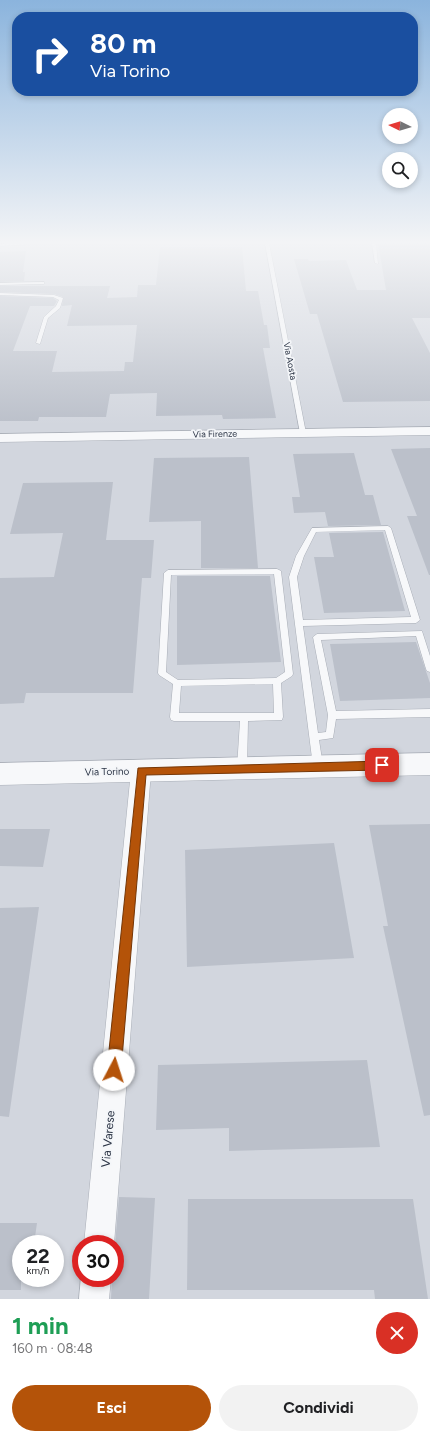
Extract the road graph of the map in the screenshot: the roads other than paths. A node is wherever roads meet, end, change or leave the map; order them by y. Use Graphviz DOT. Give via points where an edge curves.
graph roads {
  1 [pos="59,304"];
  2 [pos="279,304"];
  3 [pos="38,343"];
  4 [pos="430,430"];
  5 [pos="303,433"];
  6 [pos="0,438"];
  7 [pos="299,623"];
  8 [pos="430,669"];
  9 [pos="277,681"];
  10 [pos="177,683"];
  11 [pos="430,713"];
  12 [pos="332,715"];
  13 [pos="244,718"];
  14 [pos="314,737"];
  15 [pos="430,764"];
  16 [pos="318,767"];
  17 [pos="242,769"];
  18 [pos="141,771"];
  19 [pos="0,774"];
  20 [pos="100,1235"];
  21 [pos="95,1287"];
  22 [pos="94,1299"];
  1 -- 3 [label="lane" via="46,316"];
  2 -- 5 [label="lane, Via Aosta"];
  4 -- 5 [label="street, Via Firenze"];
  5 -- 6 [label="street, Via Firenze"];
  7 -- 7 [label="lane" via="293,577 300,556 314,530 388,528 416,620"];
  7 -- 14 [label="lane"];
  8 -- 12 [label="lane" via="418,633 317,637"];
  9 -- 10 [label="lane"];
  9 -- 10 [label="lane" via="289,674 277,571 168,573 162,673"];
  9 -- 13 [label="lane" via="279,717"];
  10 -- 13 [label="lane" via="174,717"];
  11 -- 12 [label="lane"];
  12 -- 14 [label="lane" via="330,735"];
  13 -- 17 [label="lane"];
  14 -- 16 [label="lane"];
  15 -- 16 [label="street, Via Torino"];
  16 -- 17 [label="street, Via Torino"];
  17 -- 18 [label="street, Via Torino"];
  18 -- 19 [label="street, Via Torino"];
  18 -- 20 [label="street, Via Varese"];
  21 -- 22 [label="street"];
}
